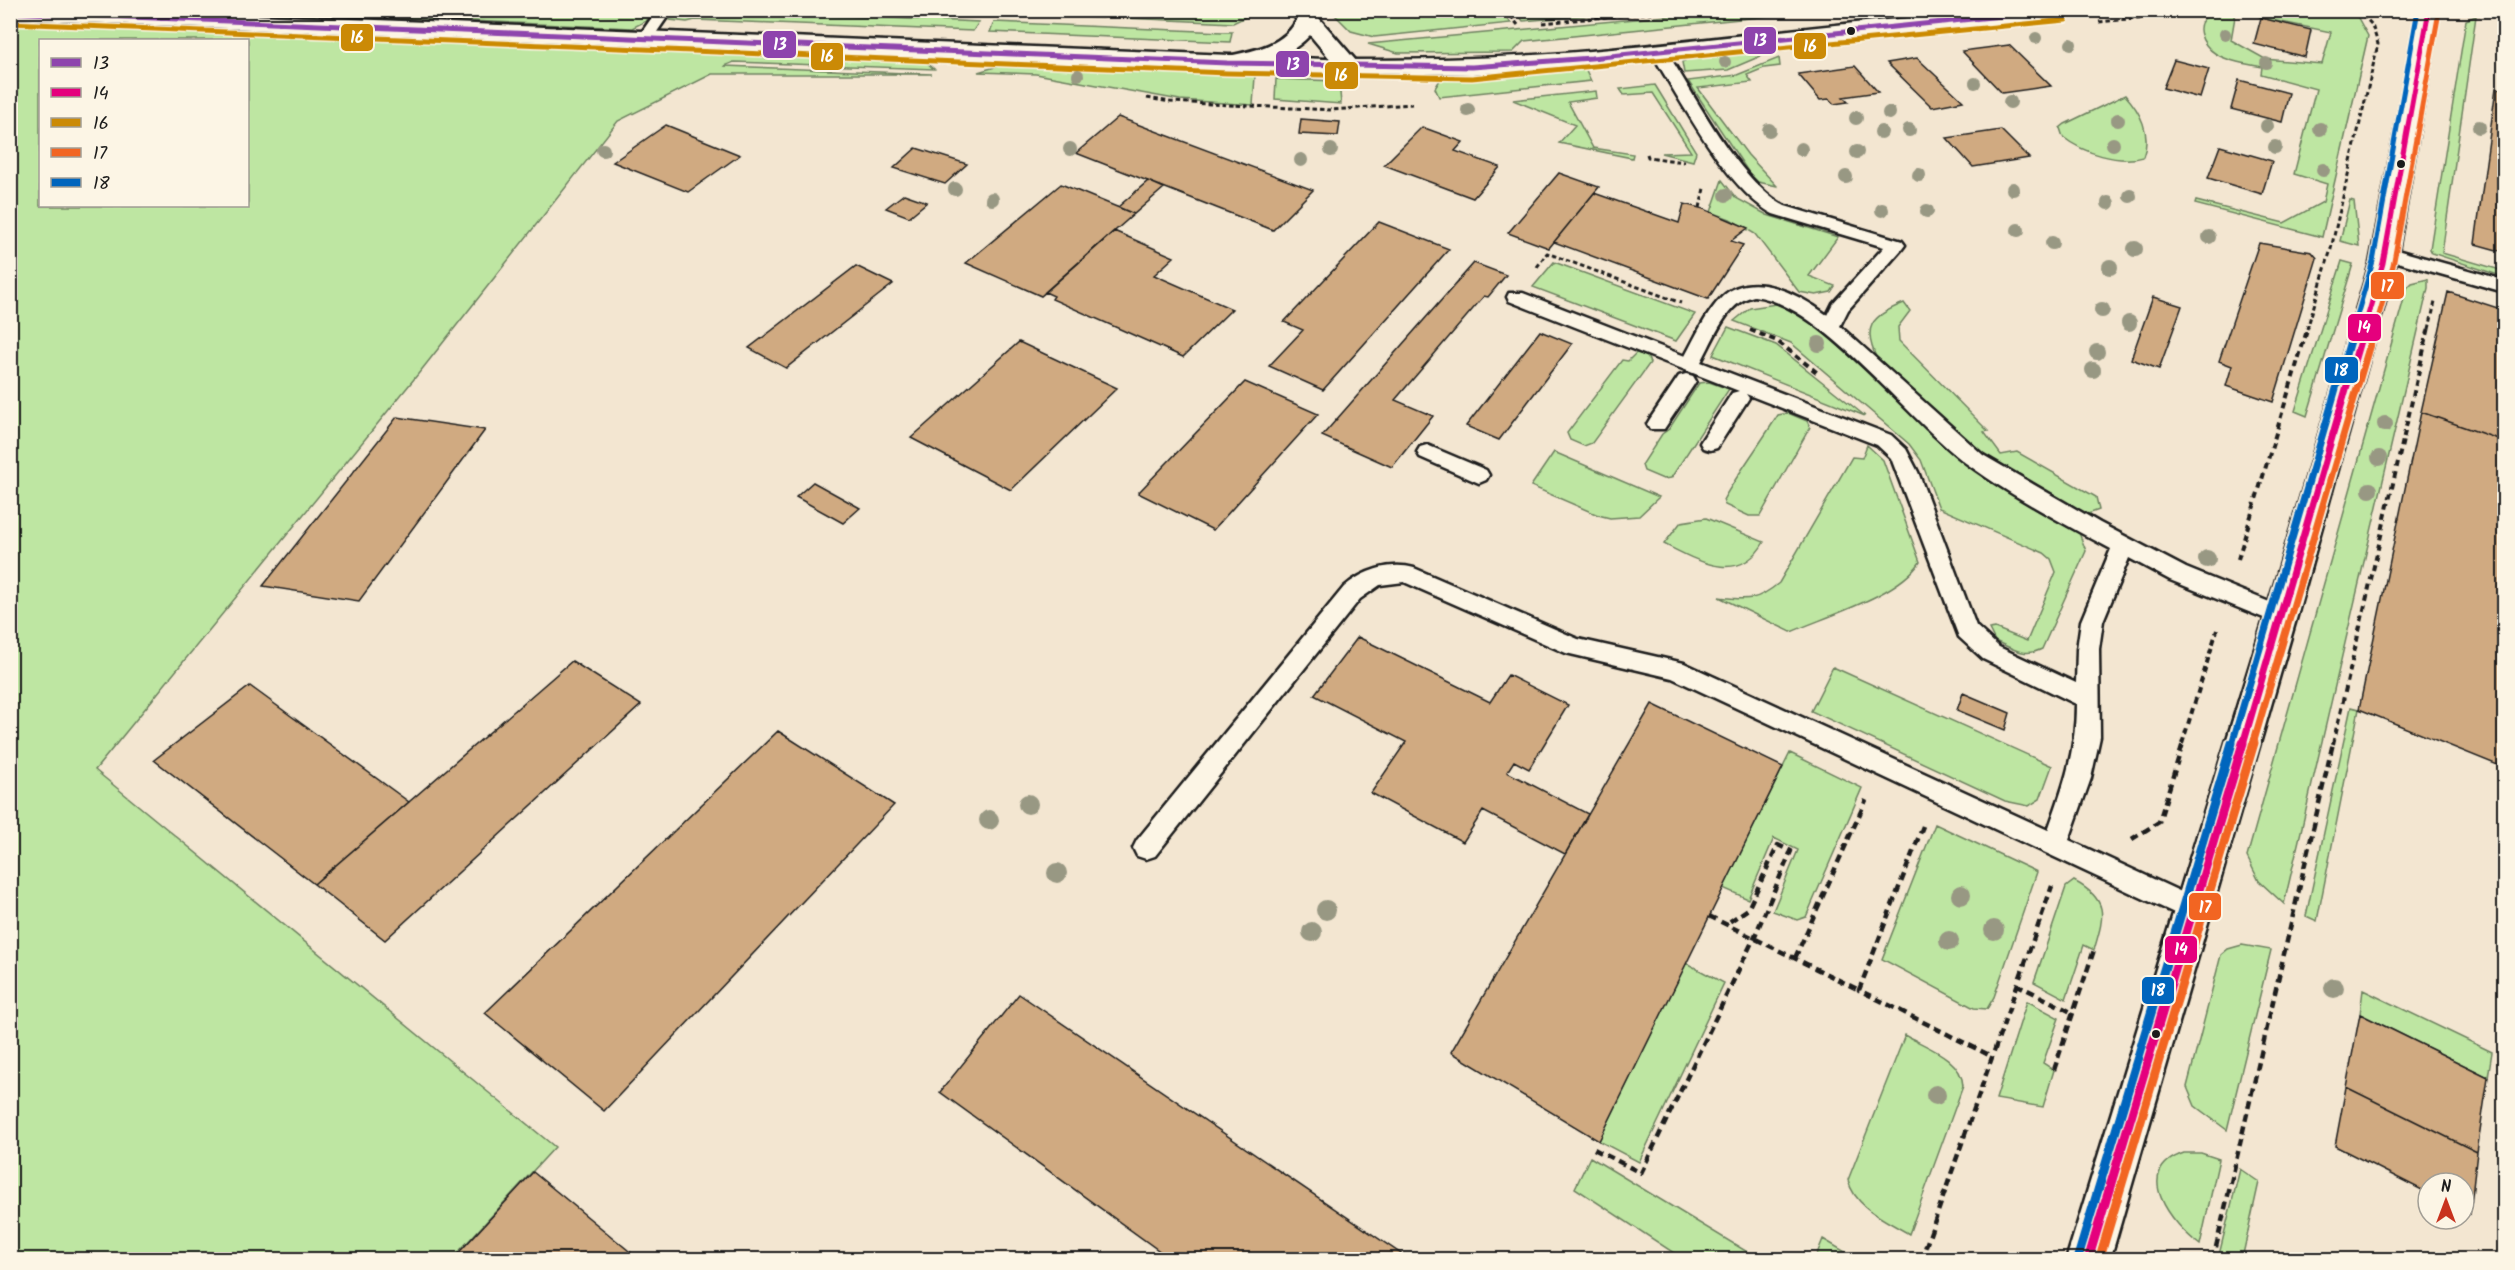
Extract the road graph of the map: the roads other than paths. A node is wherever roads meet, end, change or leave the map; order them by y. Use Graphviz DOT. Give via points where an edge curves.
graph roads {
  1 [pos="665,10"];
  2 [pos="2065,10"];
  3 [pos="10,12"];
  4 [pos="1304,15"];
  5 [pos="2444,15"];
  6 [pos="645,39"];
  7 [pos="1658,51"];
  8 [pos="1227,63"];
  9 [pos="1349,67"];
  10 [pos="2386,253"];
  11 [pos="2505,286"];
  12 [pos="1516,297"];
  13 [pos="1830,327"];
  14 [pos="1688,372"];
  15 [pos="1739,398"];
  16 [pos="1656,424"];
  17 [pos="1710,442"];
  18 [pos="1427,452"];
  19 [pos="1479,475"];
  20 [pos="2123,545"];
  21 [pos="2281,616"];
  22 [pos="2088,699"];
  23 [pos="2055,845"];
  24 [pos="1146,848"];
  25 [pos="2194,910"];
  26 [pos="2088,1260"];
  1 -- 6 [label="lane"];
  2 -- 7 [label="street"];
  3 -- 6 [label="street"];
  4 -- 8 [label="street" via="1302,34 1279,49"];
  4 -- 9 [label="street"];
  5 -- 10 [label="street"];
  6 -- 8 [label="street"];
  7 -- 9 [label="street" via="1472,67"];
  7 -- 13 [label="lane" via="1740,179 1764,202 1896,245 1840,307"];
  8 -- 9 [label="street"];
  10 -- 11 [label="lane"];
  10 -- 21 [label="street"];
  12 -- 14 [label="lane"];
  13 -- 14 [label="lane" via="1802,304 1761,291 1745,292 1732,298 1724,309"];
  13 -- 20 [label="lane" via="1976,460"];
  14 -- 16 [label="lane"];
  14 -- 22 [label="lane" via="1884,440 1899,454 1908,472 1967,631 1991,653"];
  15 -- 17 [label="lane"];
  18 -- 19 [label="lane"];
  20 -- 21 [label="lane" via="2192,581"];
  20 -- 22 [label="lane" via="2092,621"];
  21 -- 25 [label="street"];
  22 -- 23 [label="lane" via="2085,752"];
  23 -- 24 [label="lane" via="1676,670 1574,646 1415,577 1397,574 1367,580 1352,593"];
  23 -- 25 [label="lane"];
  25 -- 26 [label="street"];
}
